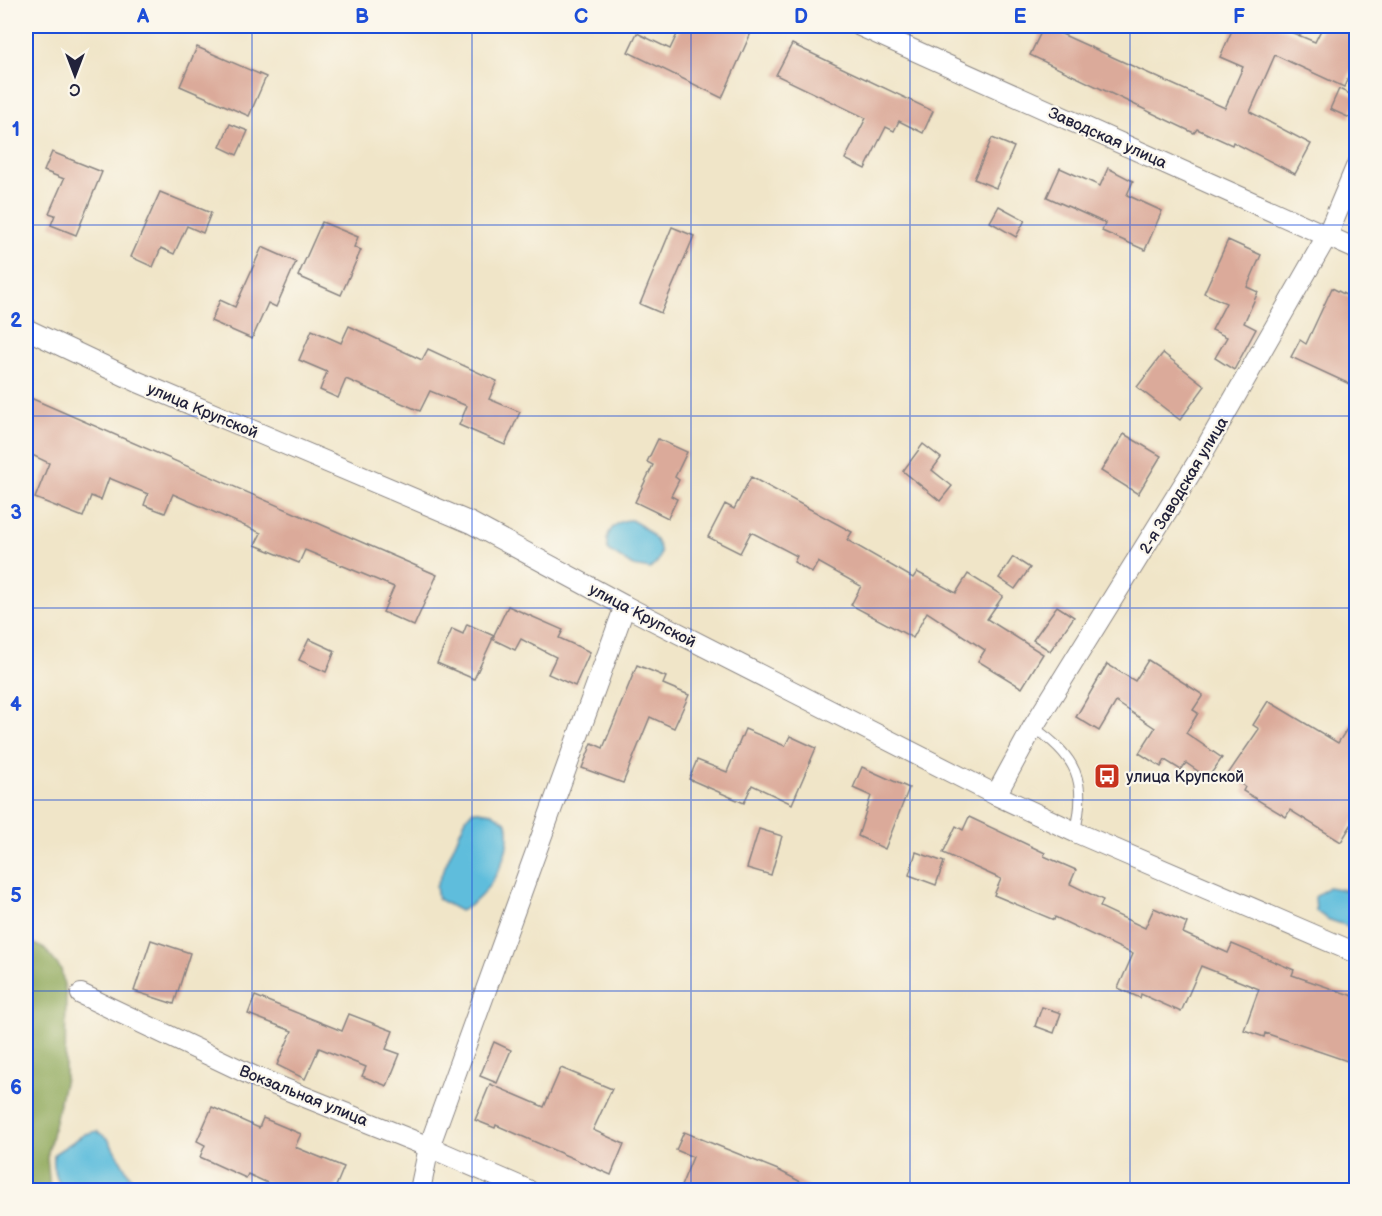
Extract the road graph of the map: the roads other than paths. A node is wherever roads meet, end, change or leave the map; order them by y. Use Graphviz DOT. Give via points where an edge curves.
graph roads {
  1 [pos="860,26"];
  2 [pos="1356,167"];
  3 [pos="1327,236"];
  4 [pos="1356,249"];
  5 [pos="26,329"];
  6 [pos="625,606"];
  7 [pos="1033,727"];
  8 [pos="996,795"];
  9 [pos="1075,832"];
  10 [pos="1356,953"];
  11 [pos="81,994"];
  12 [pos="429,1147"];
  13 [pos="420,1191"];
  14 [pos="528,1191"];
  1 -- 3 [label="street, Заводская улица"];
  2 -- 3 [label="street, 2-я Заводская улица"];
  3 -- 4 [label="street, Заводская улица"];
  3 -- 7 [label="street, 2-я Заводская улица" via="1200,458"];
  5 -- 6 [label="street, улица Крупской" via="138,382 471,523"];
  6 -- 8 [label="street, улица Крупской"];
  6 -- 12 [label="street"];
  7 -- 8 [label="street, 2-я Заводская улица"];
  7 -- 9 [label="lane" via="1070,758 1079,783 1081,808"];
  8 -- 9 [label="street, улица Крупской"];
  9 -- 10 [label="street, улица Крупской"];
  11 -- 12 [label="street, Вокзальная улица" via="253,1076"];
  12 -- 13 [label="street"];
  12 -- 14 [label="street, Вокзальная улица"];
}
